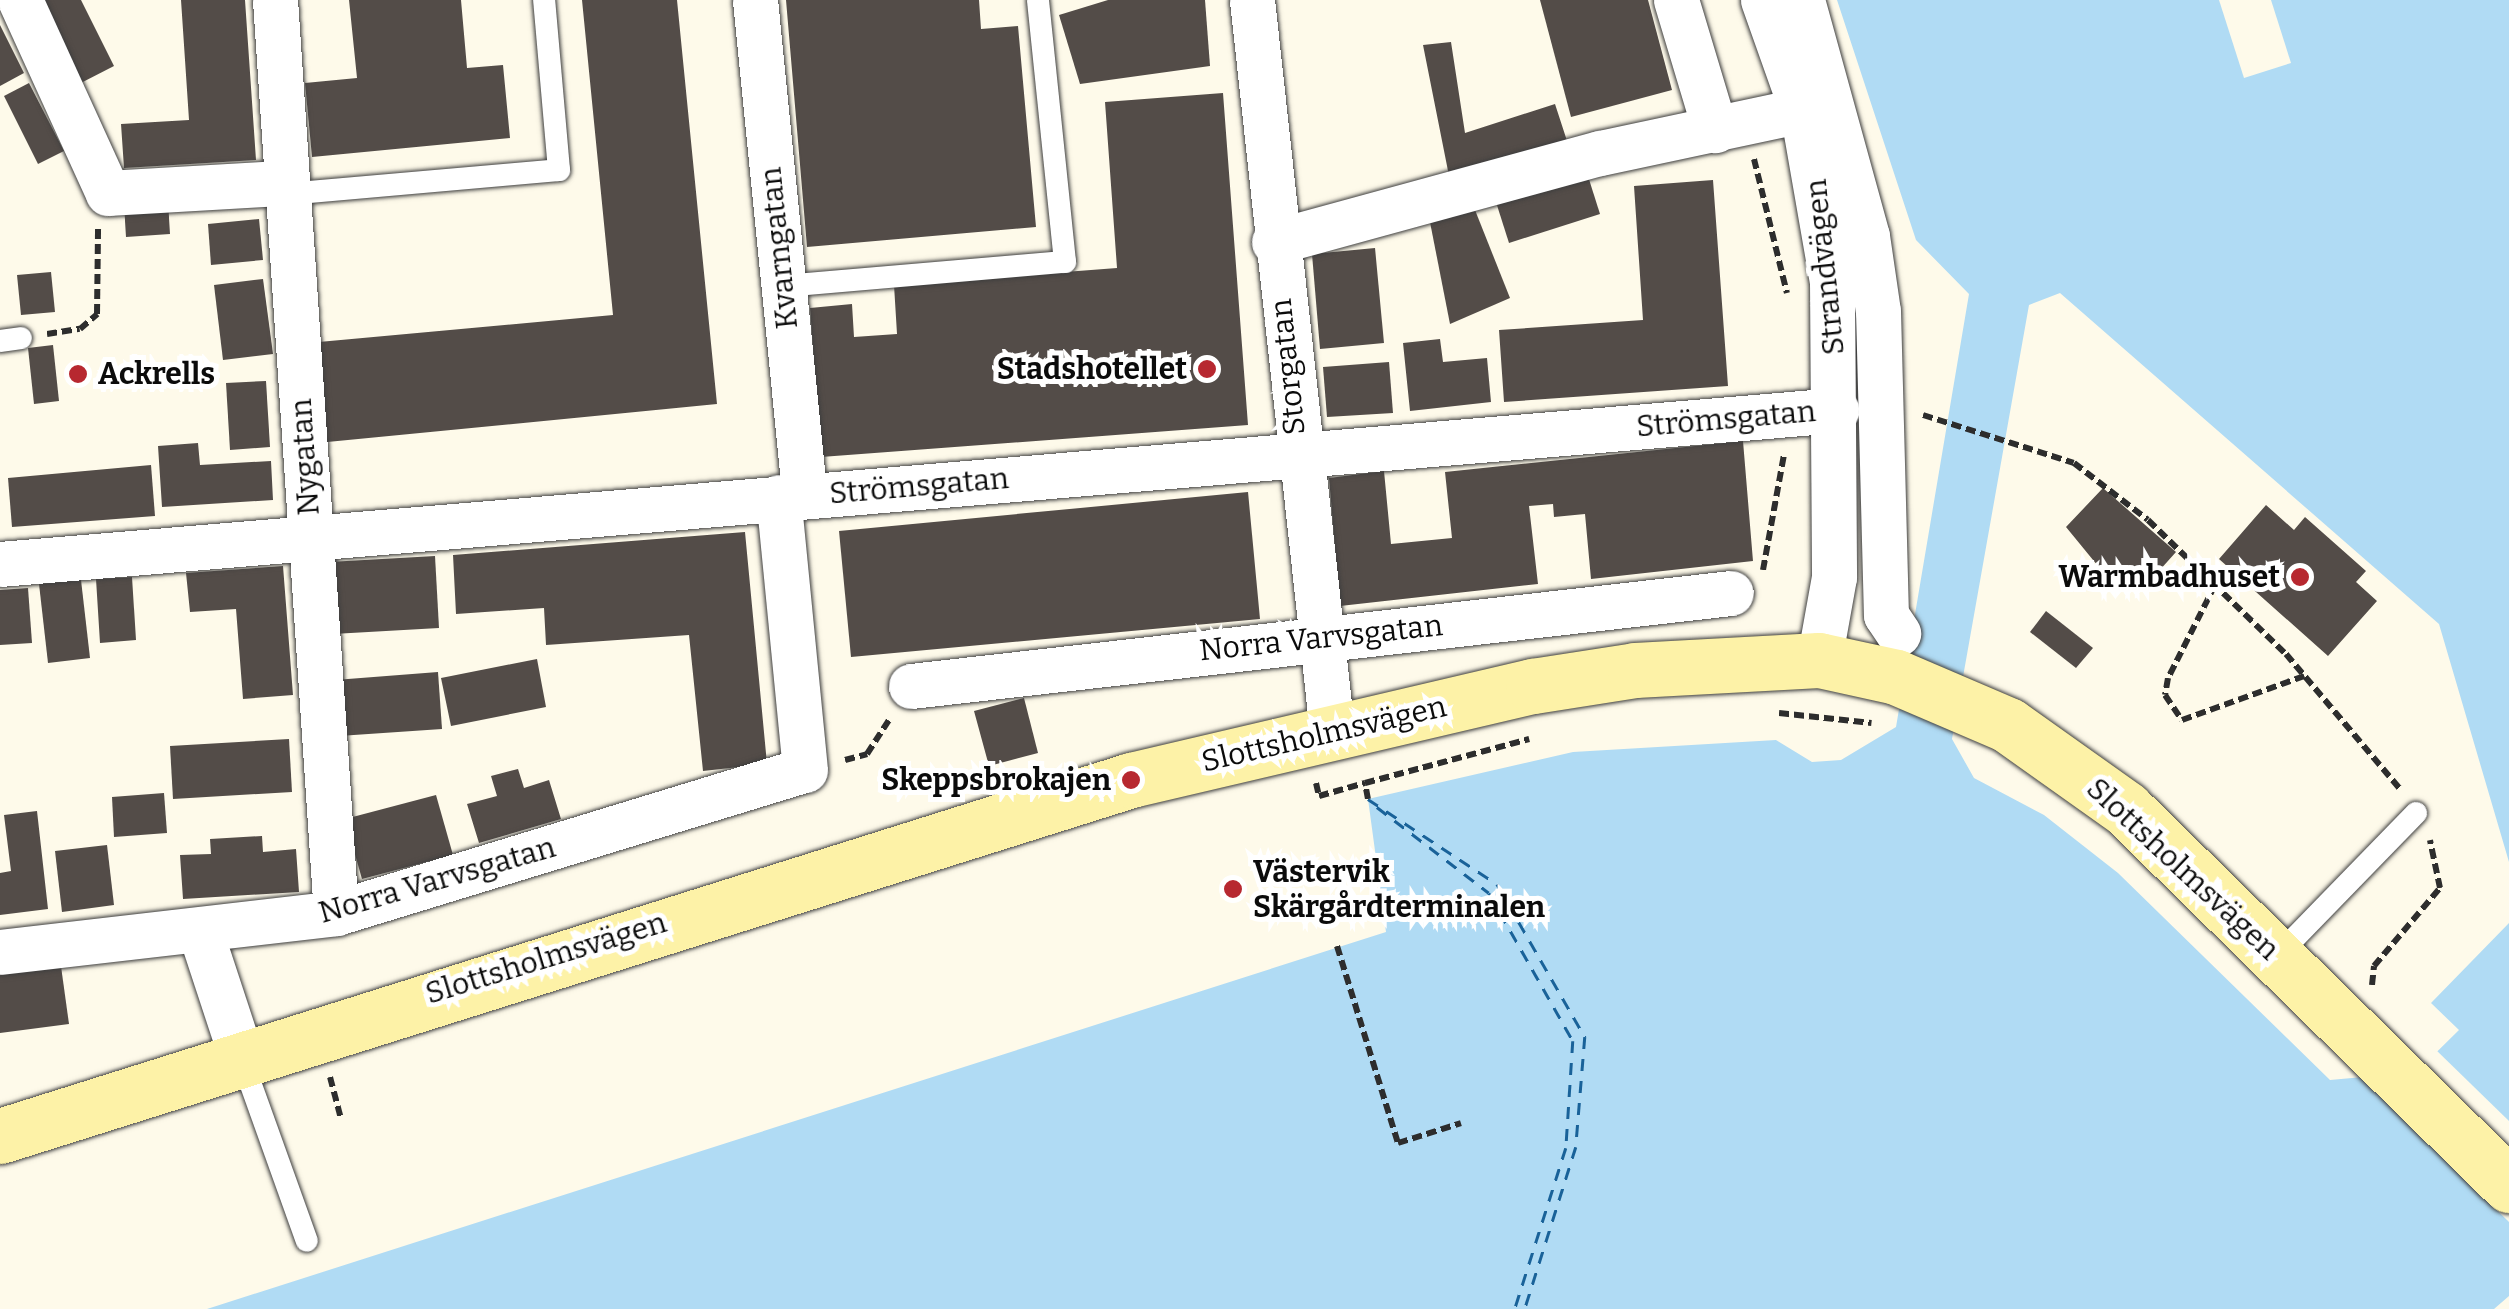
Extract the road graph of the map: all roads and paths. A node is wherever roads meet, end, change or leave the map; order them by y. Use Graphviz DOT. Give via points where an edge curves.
graph roads {
  1 [pos="20,0"];
  2 [pos="275,0"];
  3 [pos="544,0"];
  4 [pos="755,0"];
  5 [pos="1038,0"];
  6 [pos="1252,0"];
  7 [pos="1676,0"];
  8 [pos="1763,0"];
  9 [pos="1802,0"];
  10 [pos="1802,110"];
  11 [pos="1730,126"];
  12 [pos="285,188"];
  13 [pos="108,194"];
  14 [pos="1274,242"];
  15 [pos="783,286"];
  16 [pos="1788,315"];
  17 [pos="10,339"];
  18 [pos="1837,410"];
  19 [pos="1791,414"];
  20 [pos="1922,414"];
  21 [pos="1298,455"];
  22 [pos="791,496"];
  23 [pos="312,541"];
  24 [pos="0,564"];
  25 [pos="2215,585"];
  26 [pos="1730,593"];
  27 [pos="1315,637"];
  28 [pos="1819,660"];
  29 [pos="1894,661"];
  30 [pos="912,686"];
  31 [pos="1772,712"];
  32 [pos="1332,732"];
  33 [pos="1538,737"];
  34 [pos="806,770"];
  35 [pos="1368,799"];
  36 [pos="2416,813"];
  37 [pos="336,913"];
  38 [pos="200,932"];
  39 [pos="1336,946"];
  40 [pos="0,952"];
  41 [pos="2278,955"];
  42 [pos="240,1054"];
  43 [pos="1461,1123"];
  44 [pos="0,1136"];
  45 [pos="2509,1185"];
  46 [pos="307,1241"];
  1 -- 13 [label="street"];
  2 -- 12 [label="street, Nygatan"];
  3 -- 12 [label="lane" via="559,170"];
  4 -- 15 [label="street, Kvarngatan"];
  5 -- 15 [label="lane" via="1065,262"];
  6 -- 14 [label="street, Storgatan"];
  7 -- 11 [label="street"];
  8 -- 10 [label="street, Strandvägen"];
  9 -- 29 [label="street" via="1842,122 1876,292 1886,615"];
  10 -- 11 [label="street"];
  10 -- 18 [label="street, Strandvägen" via="1823,202"];
  11 -- 14 [label="street" via="1600,152"];
  11 -- 16 [label="path"];
  12 -- 13 [label="street"];
  12 -- 23 [label="street, Nygatan"];
  13 -- 17 [label="path" via="96,209 98,314 80,329"];
  14 -- 21 [label="street, Storgatan"];
  15 -- 22 [label="street, Kvarngatan"];
  18 -- 19 [label="street, Strömsgatan"];
  18 -- 28 [label="street, Strandvägen" via="1834,577"];
  19 -- 21 [label="street, Strömsgatan"];
  19 -- 26 [label="path" via="1762,574"];
  20 -- 25 [label="path" via="2036,446 2148,520"];
  21 -- 22 [label="street, Strömsgatan"];
  21 -- 27 [label="street, Storgatan"];
  22 -- 23 [label="street, Strömsgatan"];
  22 -- 34 [label="street, Kvarngatan"];
  23 -- 24 [label="street, Strömsgatan"];
  23 -- 37 [label="street, Nygatan"];
  25 -- 25 [label="path" via="2168,678 2165,695 2182,720 2306,676"];
  26 -- 27 [label="street, Norra Varvsgatan"];
  27 -- 30 [label="street, Norra Varvsgatan"];
  27 -- 32 [label="street, Storgatan"];
  28 -- 29 [label="street, Slottsholmsvägen"];
  28 -- 32 [label="street, Slottsholmsvägen" via="1635,670"];
  29 -- 31 [label="path" via="1874,724"];
  29 -- 41 [label="street, Slottsholmsvägen" via="2008,726 2126,809"];
  30 -- 34 [label="path" via="867,754"];
  32 -- 42 [label="street, Slottsholmsvägen" via="1033,806"];
  33 -- 35 [label="path" via="1365,783"];
  34 -- 37 [label="street, Norra Varvsgatan"];
  36 -- 41 [label="lane"];
  37 -- 38 [label="street, Norra Varvsgatan"];
  38 -- 40 [label="street, Norra Varvsgatan"];
  38 -- 42 [label="street"];
  39 -- 43 [label="path" via="1398,1143"];
  41 -- 45 [label="street, Slottsholmsvägen"];
  42 -- 44 [label="street, Slottsholmsvägen"];
  42 -- 46 [label="lane"];
}
